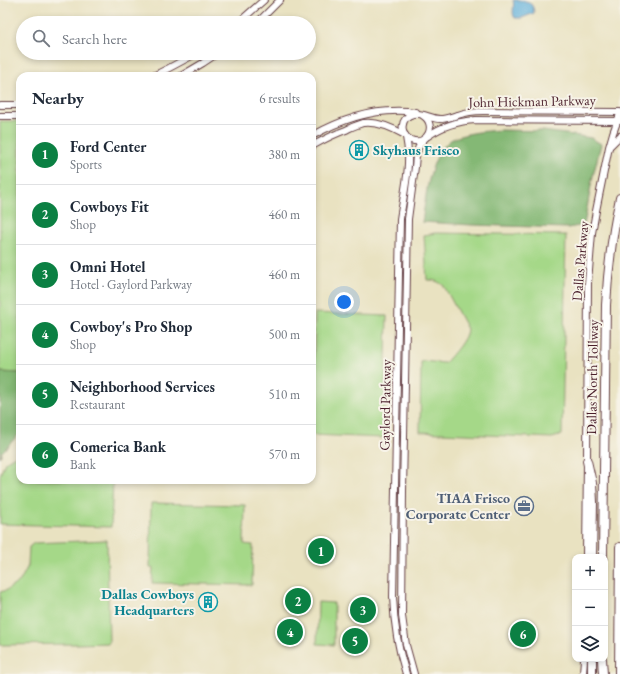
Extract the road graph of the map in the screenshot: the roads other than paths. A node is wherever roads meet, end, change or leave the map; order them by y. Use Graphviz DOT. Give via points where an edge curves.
graph roads {
  1 [pos="264,0"];
  2 [pos="279,0"];
  3 [pos="246,16"];
  4 [pos="264,16"];
  5 [pos="184,60"];
  6 [pos="208,60"];
  7 [pos="161,72"];
  8 [pos="188,72"];
  9 [pos="16,104"];
  10 [pos="0,105"];
  11 [pos="523,111"];
  12 [pos="620,113"];
  13 [pos="421,114"];
  14 [pos="0,116"];
  15 [pos="16,116"];
  16 [pos="523,120"];
  17 [pos="619,121"];
  18 [pos="316,134"];
  19 [pos="405,136"];
  20 [pos="620,136"];
  21 [pos="425,138"];
  22 [pos="316,144"];
  23 [pos="609,146"];
  24 [pos="620,198"];
  25 [pos="402,206"];
  26 [pos="410,207"];
  27 [pos="398,295"];
  28 [pos="407,295"];
  29 [pos="587,460"];
  30 [pos="620,548"];
  31 [pos="586,554"];
  32 [pos="592,554"];
  33 [pos="603,554"];
  34 [pos="394,556"];
  35 [pos="402,556"];
  36 [pos="394,596"];
  37 [pos="403,618"];
  38 [pos="584,662"];
  39 [pos="592,662"];
  40 [pos="602,662"];
  41 [pos="406,674"];
  42 [pos="414,674"];
  43 [pos="583,674"];
  44 [pos="592,674"];
  45 [pos="602,674"];
  46 [pos="619,674"];
  1 -- 3 [label="street"];
  2 -- 4 [label="street"];
  5 -- 7 [label="street"];
  6 -- 8 [label="street"];
  9 -- 10 [label="street"];
  11 -- 12 [label="street, John Hickman Parkway"];
  11 -- 13 [label="street, John Hickman Parkway" via="477,111 441,119"];
  11 -- 16 [label="street"];
  12 -- 17 [label="street, Dallas Parkway"];
  13 -- 18 [label="street, John Hickman Parkway" via="406,111 370,113"];
  13 -- 19 [label="street" via="410,115 404,120 402,128"];
  13 -- 21 [label="street" via="430,125"];
  14 -- 15 [label="street"];
  16 -- 17 [label="street, John Hickman Parkway"];
  16 -- 21 [label="street, John Hickman Parkway" via="469,120 446,127"];
  17 -- 23 [label="street, Dallas Parkway"];
  19 -- 21 [label="street" via="415,141"];
  19 -- 22 [label="street" via="383,125 365,123"];
  19 -- 25 [label="street, Gaylord Parkway" via="408,144 408,166"];
  20 -- 23 [label="street"];
  21 -- 26 [label="street, Gaylord Parkway" via="416,155"];
  23 -- 29 [label="street, Dallas Parkway" via="592,233 588,283"];
  24 -- 33 [label="highway, Dallas North Tollway" via="612,242 606,305"];
  25 -- 26 [label="street"];
  25 -- 27 [label="street, Gaylord Parkway"];
  26 -- 28 [label="street, Gaylord Parkway"];
  27 -- 28 [label="street"];
  27 -- 34 [label="street, Gaylord Parkway"];
  28 -- 35 [label="street, Gaylord Parkway"];
  29 -- 31 [label="street, Dallas Parkway"];
  29 -- 32 [label="highway" via="592,483"];
  30 -- 46 [label="highway"];
  34 -- 35 [label="street"];
  34 -- 36 [label="street, Gaylord Parkway"];
  35 -- 37 [label="street, Gaylord Parkway"];
  36 -- 37 [label="street" via="398,614"];
  36 -- 41 [label="street, Gaylord Parkway" via="396,637"];
  37 -- 42 [label="street, Gaylord Parkway" via="406,645"];
  38 -- 43 [label="street"];
  39 -- 44 [label="highway"];
  40 -- 45 [label="highway"];
}
